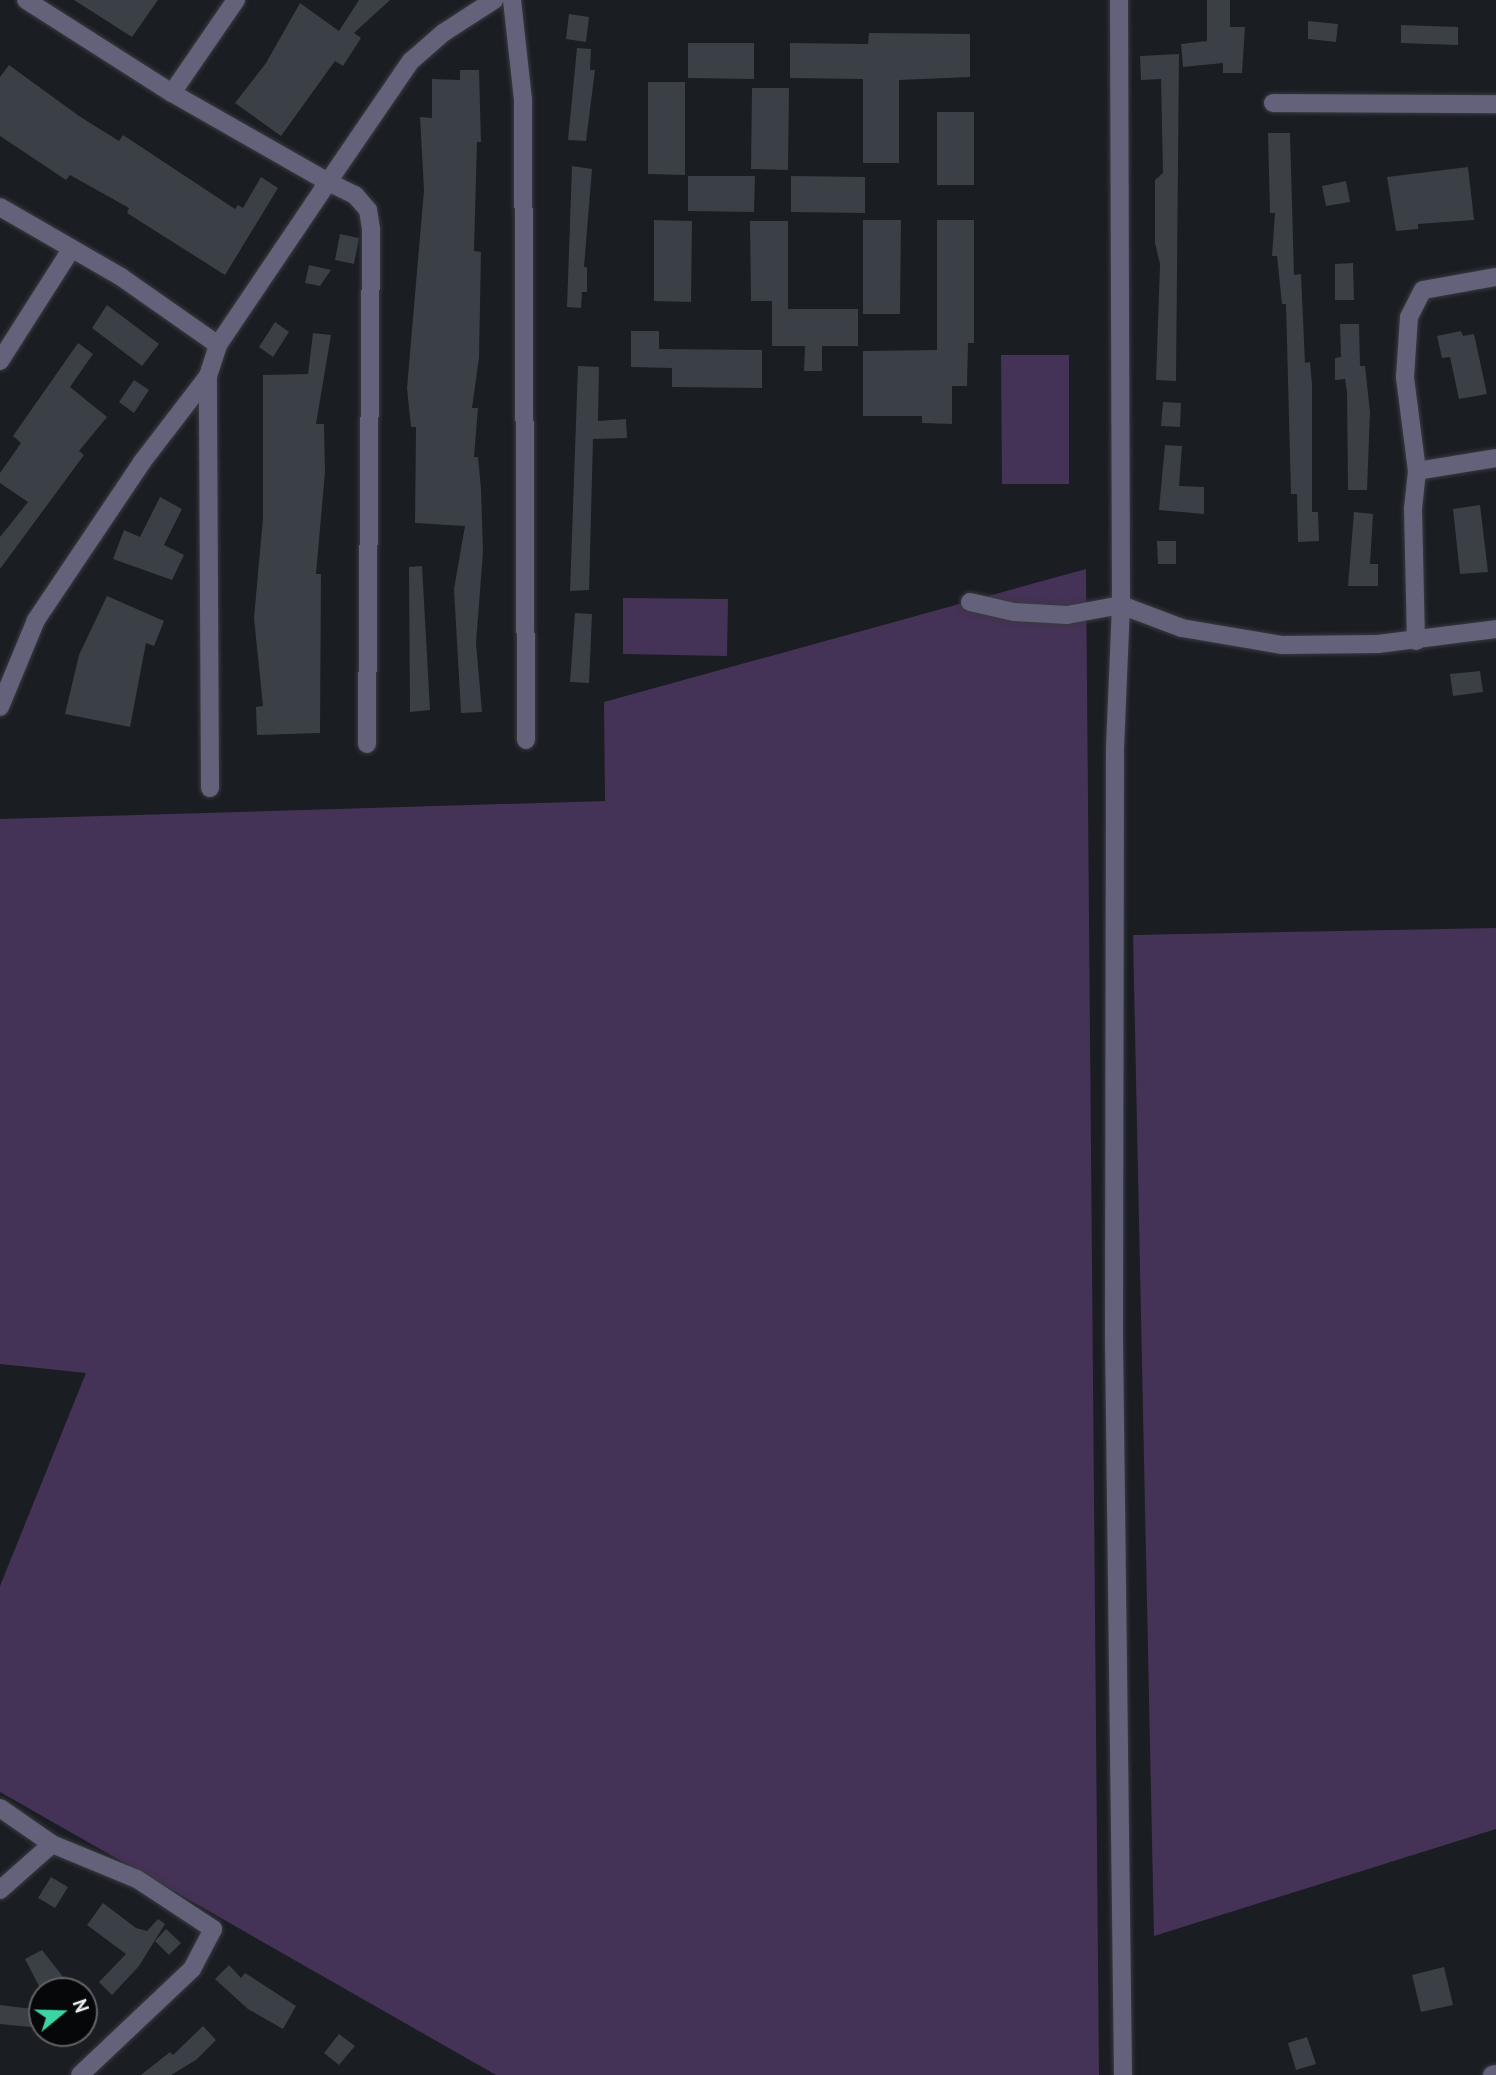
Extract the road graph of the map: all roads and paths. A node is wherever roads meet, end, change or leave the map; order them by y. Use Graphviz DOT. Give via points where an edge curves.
graph roads {
  1 [pos="26,0"];
  2 [pos="236,0"];
  3 [pos="494,0"];
  4 [pos="512,0"];
  5 [pos="1119,0"];
  6 [pos="172,93"];
  7 [pos="1273,103"];
  8 [pos="1496,104"];
  9 [pos="328,182"];
  10 [pos="0,207"];
  11 [pos="70,251"];
  12 [pos="1496,276"];
  13 [pos="218,345"];
  14 [pos="0,361"];
  15 [pos="208,376"];
  16 [pos="1496,458"];
  17 [pos="1417,471"];
  18 [pos="970,601"];
  19 [pos="1121,606"];
  20 [pos="1496,629"];
  21 [pos="1416,641"];
  22 [pos="0,707"];
  23 [pos="526,740"];
  24 [pos="367,744"];
  25 [pos="210,788"];
  26 [pos="0,1808"];
  27 [pos="52,1844"];
  28 [pos="0,1891"];
  29 [pos="80,2075"];
  30 [pos="1123,2075"];
  1 -- 6 [label="street"];
  2 -- 6 [label="street"];
  3 -- 9 [label="street" via="443,33 411,61"];
  4 -- 23 [label="street" via="523,100"];
  5 -- 19 [label="street"];
  6 -- 9 [label="street"];
  7 -- 8 [label="street"];
  9 -- 13 [label="street"];
  9 -- 24 [label="street" via="355,195 368,210 371,229"];
  10 -- 11 [label="street"];
  11 -- 13 [label="street" via="121,277"];
  11 -- 14 [label="street"];
  12 -- 17 [label="street" via="1423,290 1415,303 1405,341 1405,377"];
  13 -- 15 [label="street"];
  15 -- 22 [label="street" via="142,461 36,620"];
  15 -- 25 [label="street"];
  16 -- 17 [label="street"];
  17 -- 21 [label="street" via="1413,509"];
  18 -- 19 [label="street" via="1014,612 1067,615"];
  19 -- 21 [label="street" via="1182,628 1283,645"];
  19 -- 30 [label="street" via="1114,942"];
  20 -- 21 [label="street"];
  26 -- 27 [label="street"];
  27 -- 28 [label="street"];
  27 -- 29 [label="street" via="137,1879 213,1929 192,1969"];
}
